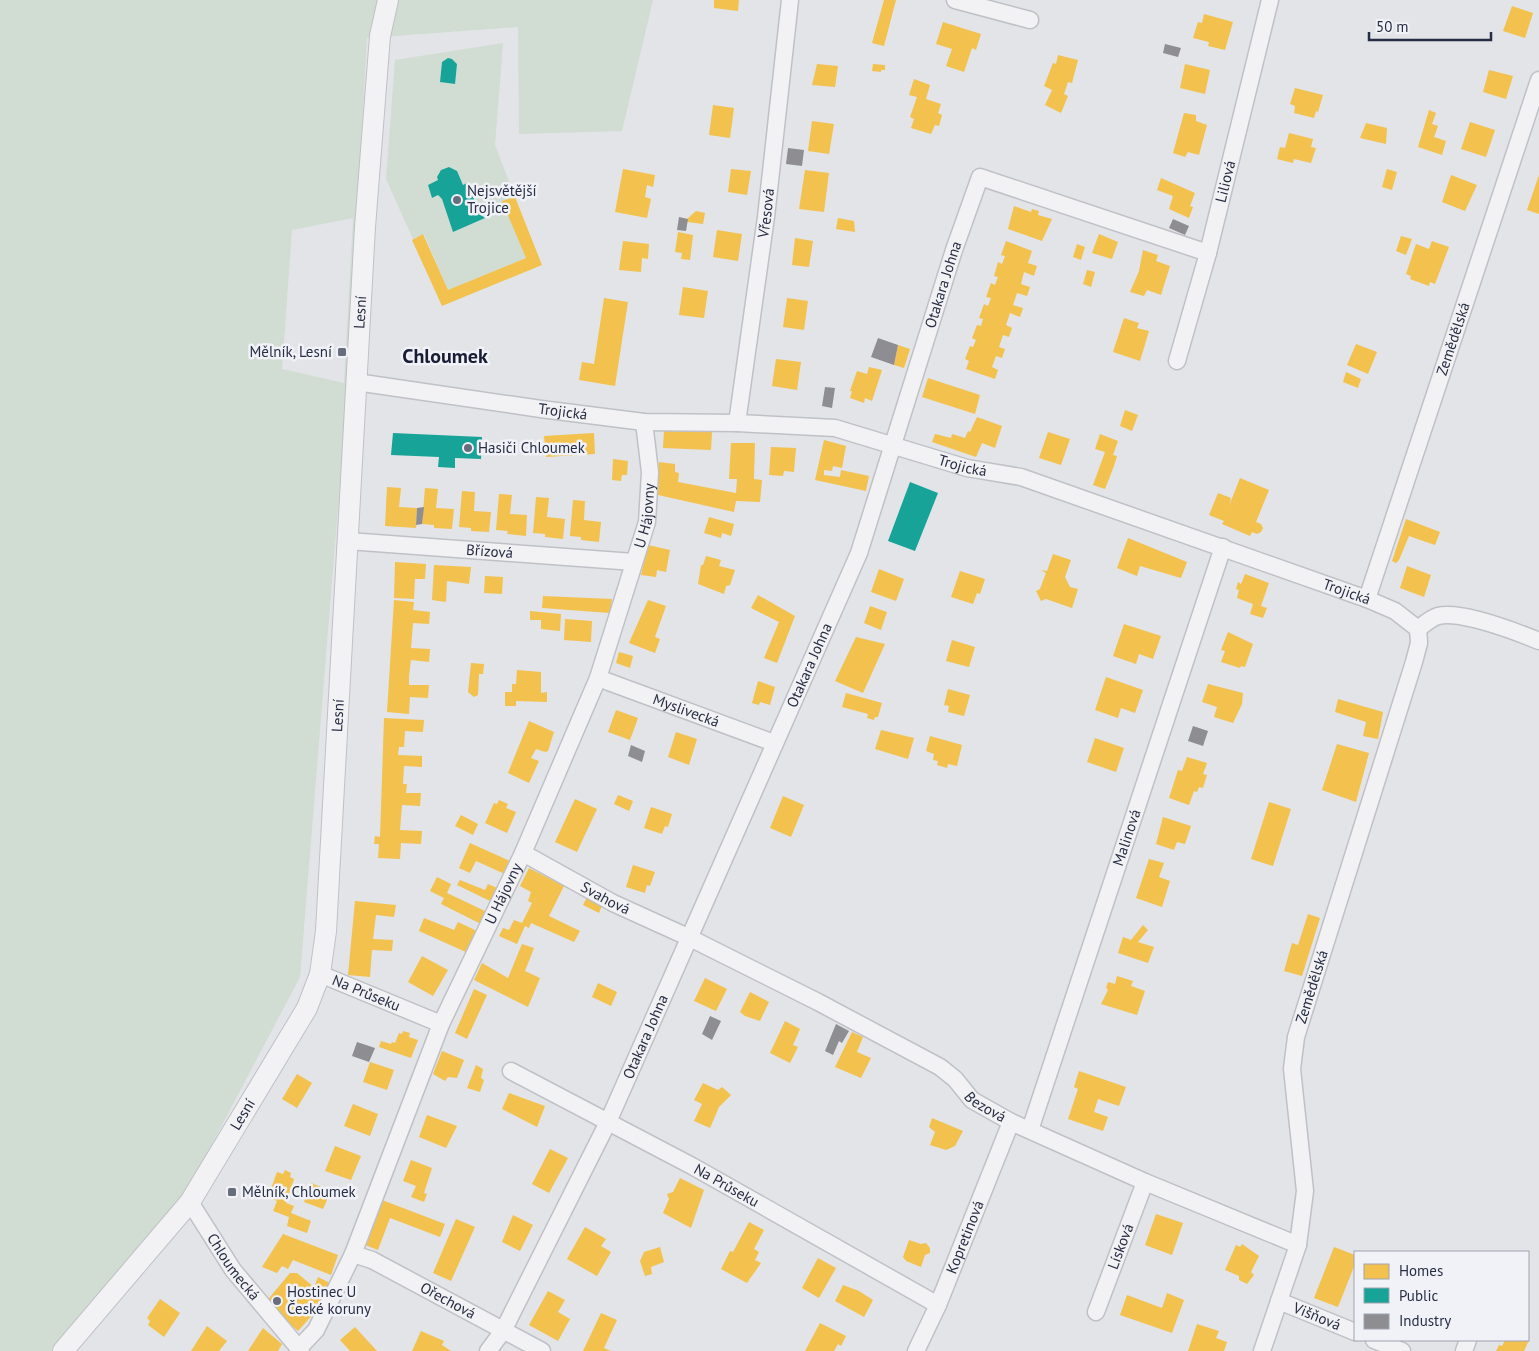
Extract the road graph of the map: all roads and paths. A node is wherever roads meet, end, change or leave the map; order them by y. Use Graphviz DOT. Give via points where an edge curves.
graph roads {
  1 [pos="388,0"];
  2 [pos="790,0"];
  3 [pos="955,0"];
  4 [pos="1270,0"];
  5 [pos="1030,20"];
  6 [pos="1539,80"];
  7 [pos="1208,253"];
  8 [pos="1177,360"];
  9 [pos="356,382"];
  10 [pos="644,422"];
  11 [pos="737,423"];
  12 [pos="892,444"];
  13 [pos="348,540"];
  14 [pos="1222,547"];
  15 [pos="634,562"];
  16 [pos="1367,598"];
  17 [pos="1418,629"];
  18 [pos="1539,640"];
  19 [pos="598,678"];
  20 [pos="774,743"];
  21 [pos="523,854"];
  22 [pos="690,938"];
  23 [pos="320,974"];
  24 [pos="441,1024"];
  25 [pos="511,1071"];
  26 [pos="608,1122"];
  27 [pos="1011,1122"];
  28 [pos="1030,1130"];
  29 [pos="1145,1182"];
  30 [pos="190,1202"];
  31 [pos="1298,1245"];
  32 [pos="352,1254"];
  33 [pos="1279,1301"];
  34 [pos="938,1305"];
  35 [pos="1096,1312"];
  36 [pos="503,1330"];
  37 [pos="1354,1332"];
  38 [pos="1377,1341"];
  39 [pos="300,1350"];
  40 [pos="63,1351"];
  41 [pos="488,1351"];
  42 [pos="542,1351"];
  43 [pos="916,1351"];
  44 [pos="1262,1351"];
  45 [pos="1402,1351"];
  1 -- 9 [label="street, Lesní" via="380,36"];
  2 -- 11 [label="street, Vřesová" via="766,217"];
  3 -- 5 [label="street"];
  4 -- 7 [label="street, Liliová"];
  6 -- 16 [label="street, Zemědělská"];
  7 -- 8 [label="street, Liliová"];
  7 -- 12 [label="street, Otakara Johna" via="980,177"];
  9 -- 10 [label="street, Trojická"];
  9 -- 13 [label="street, Lesní"];
  10 -- 11 [label="street, Trojická"];
  10 -- 15 [label="street, U Hájovny" via="650,472 647,522"];
  11 -- 12 [label="street, Trojická" via="835,428"];
  12 -- 14 [label="street, Trojická" via="967,468 1022,477"];
  12 -- 20 [label="street, Otakara Johna" via="859,553"];
  13 -- 15 [label="street, Břízová"];
  13 -- 23 [label="street, Lesní" via="326,932"];
  14 -- 16 [label="street, Trojická"];
  14 -- 28 [label="street, Malinová"];
  15 -- 19 [label="street, U Hájovny"];
  16 -- 17 [label="street, Trojická" via="1395,611"];
  17 -- 18 [label="street" via="1438,616 1453,616 1500,625"];
  17 -- 31 [label="street, Zemědělská" via="1419,643 1414,662 1296,1037 1292,1070 1304,1191"];
  19 -- 20 [label="street, Myslivecká"];
  19 -- 21 [label="street, U Hájovny"];
  20 -- 22 [label="street, Otakara Johna"];
  21 -- 22 [label="street, Svahová" via="613,903"];
  21 -- 24 [label="street, U Hájovny"];
  22 -- 26 [label="street, Otakara Johna"];
  22 -- 27 [label="street, Bezová" via="940,1067 955,1078 972,1100"];
  23 -- 24 [label="street, Na Průseku"];
  23 -- 30 [label="street, Lesní" via="307,1008"];
  24 -- 32 [label="street, U Hájovny"];
  25 -- 26 [label="street, Na Průseku"];
  26 -- 34 [label="street, Na Průseku"];
  26 -- 36 [label="street, Otakara Johna"];
  27 -- 28 [label="street, Bezová"];
  27 -- 34 [label="street, Kopretinová"];
  28 -- 29 [label="street, Bezová"];
  29 -- 31 [label="street, Bezová"];
  29 -- 35 [label="street, Lísková"];
  30 -- 39 [label="street, Chloumecká" via="233,1270"];
  30 -- 40 [label="street, Lesní"];
  31 -- 33 [label="street, Zemědělská"];
  32 -- 36 [label="street, Ořechová" via="372,1260"];
  32 -- 39 [label="street, U Hájovny" via="316,1330"];
  33 -- 37 [label="street, Višňová"];
  33 -- 44 [label="street, Zemědělská"];
  34 -- 43 [label="street, Kopretinová"];
  36 -- 41 [label="street, Otakara Johna"];
  36 -- 42 [label="street, Ořechová"];
  38 -- 45 [label="street"];
}
